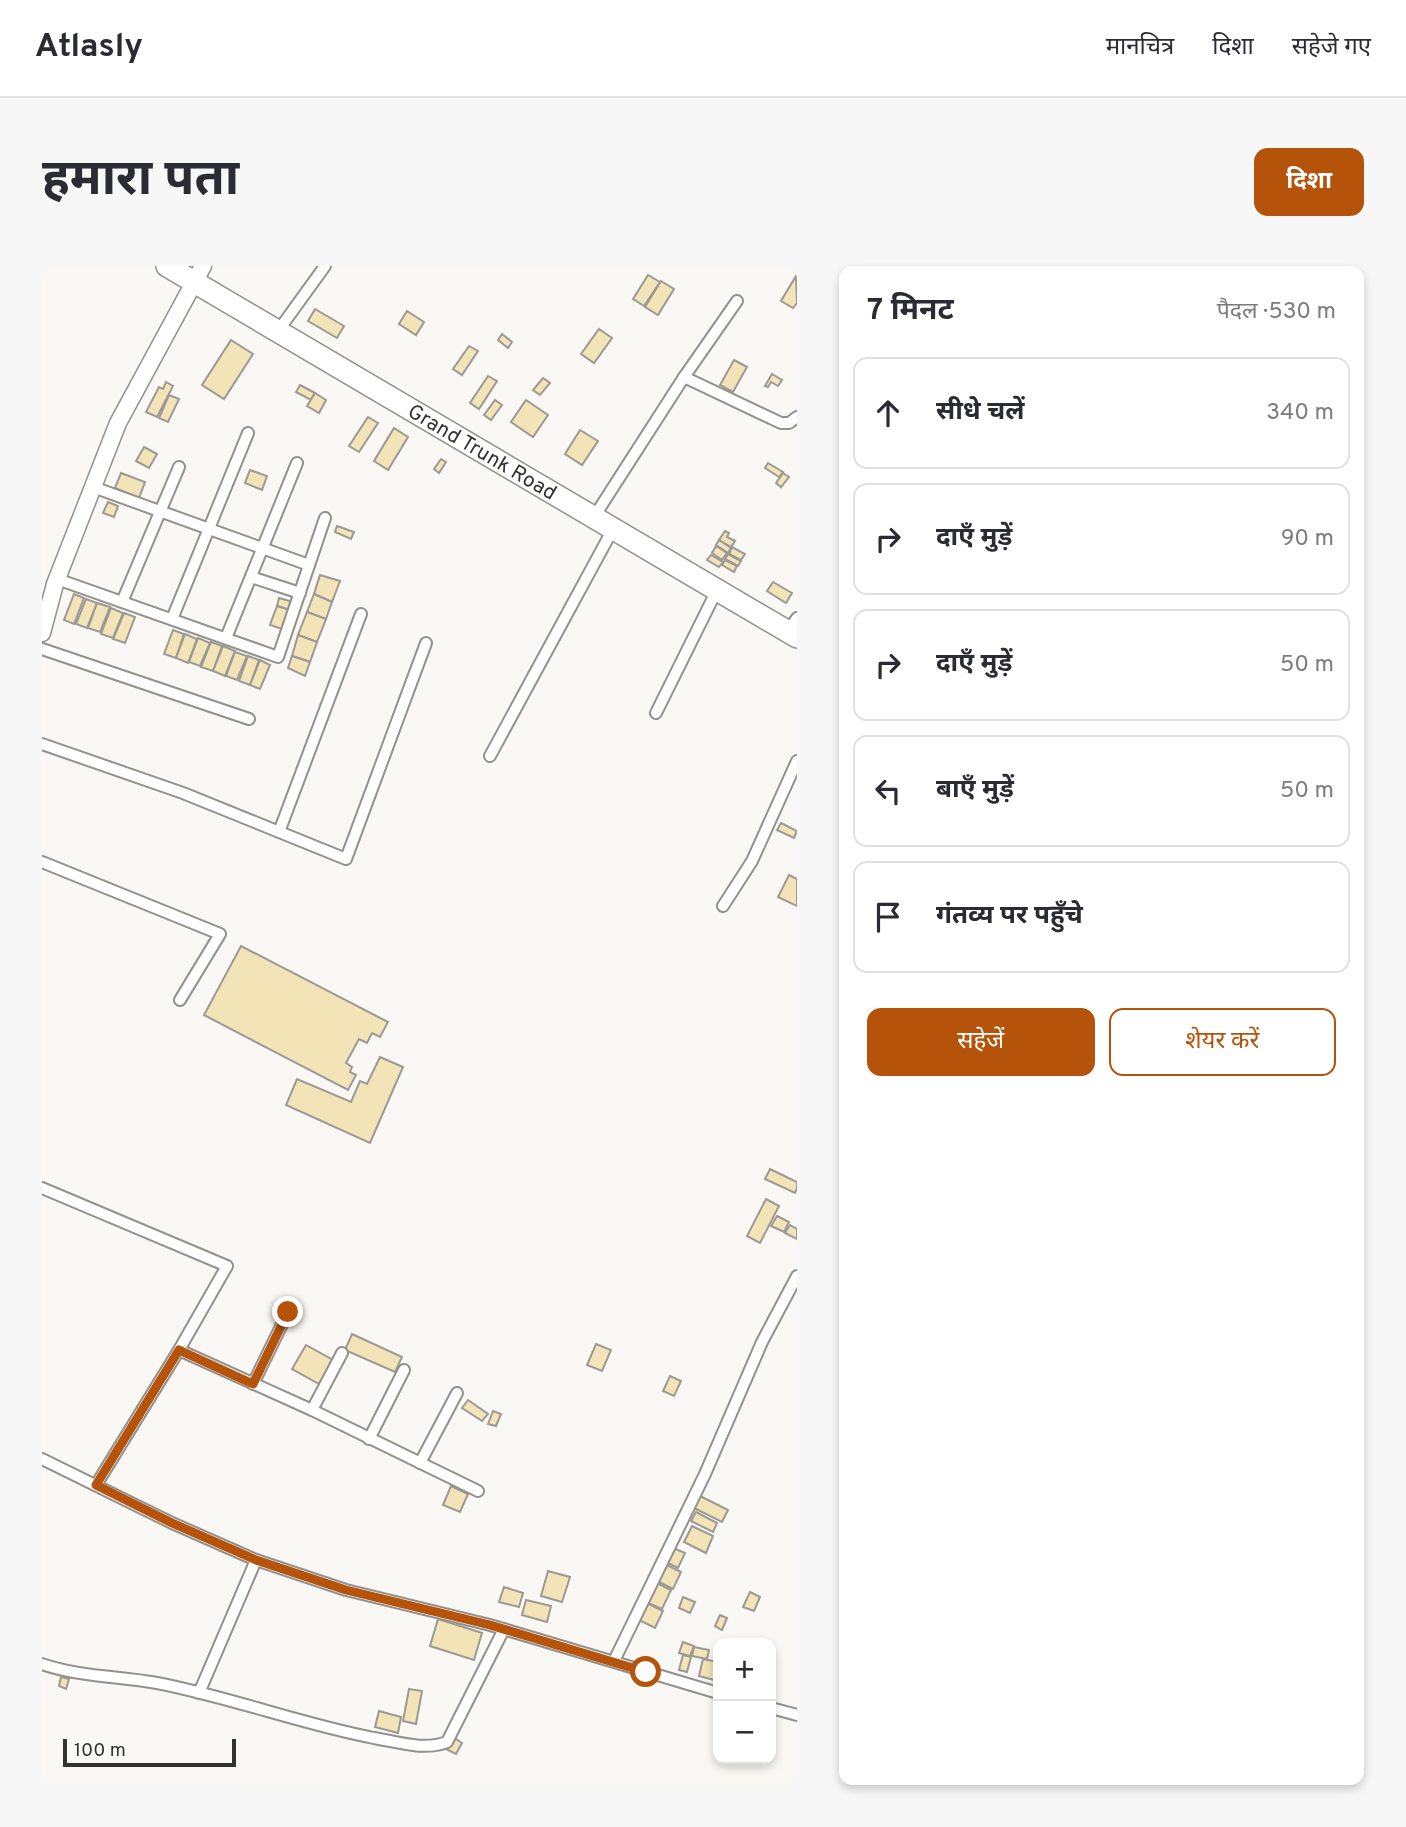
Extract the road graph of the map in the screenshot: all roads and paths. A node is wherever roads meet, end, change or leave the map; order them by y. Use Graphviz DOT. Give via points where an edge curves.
graph roads {
  1 [pos="167,266"];
  2 [pos="325,266"];
  3 [pos="198,274"];
  4 [pos="737,301"];
  5 [pos="278,331"];
  6 [pos="684,377"];
  7 [pos="797,417"];
  8 [pos="248,433"];
  9 [pos="297,463"];
  10 [pos="179,467"];
  11 [pos="93,488"];
  12 [pos="160,512"];
  13 [pos="594,517"];
  14 [pos="325,518"];
  15 [pos="209,529"];
  16 [pos="613,529"];
  17 [pos="263,548"];
  18 [pos="309,565"];
  19 [pos="251,577"];
  20 [pos="57,579"];
  21 [pos="717,590"];
  22 [pos="300,593"];
  23 [pos="122,602"];
  24 [pos="361,614"];
  25 [pos="172,619"];
  26 [pos="794,629"];
  27 [pos="42,633"];
  28 [pos="226,638"];
  29 [pos="426,643"];
  30 [pos="42,649"];
  31 [pos="656,713"];
  32 [pos="249,719"];
  33 [pos="42,744"];
  34 [pos="490,756"];
  35 [pos="797,761"];
  36 [pos="279,832"];
  37 [pos="42,863"];
  38 [pos="723,906"];
  39 [pos="180,1000"];
  40 [pos="42,1188"];
  41 [pos="797,1276"];
  42 [pos="288,1312"];
  43 [pos="179,1350"];
  44 [pos="342,1353"];
  45 [pos="404,1370"];
  46 [pos="253,1384"];
  47 [pos="457,1394"];
  48 [pos="312,1410"];
  49 [pos="369,1439"];
  50 [pos="42,1459"];
  51 [pos="420,1463"];
  52 [pos="96,1485"];
  53 [pos="478,1490"];
  54 [pos="256,1560"];
  55 [pos="504,1629"];
  56 [pos="614,1661"];
  57 [pos="42,1664"];
  58 [pos="713,1691"];
  59 [pos="199,1693"];
  60 [pos="776,1709"];
  61 [pos="797,1715"];
  1 -- 3 [label="highway, Grand Trunk Road"];
  2 -- 5 [label="street"];
  3 -- 5 [label="highway, Grand Trunk Road"];
  3 -- 11 [label="street" via="118,423"];
  4 -- 6 [label="street"];
  5 -- 13 [label="highway, Grand Trunk Road"];
  6 -- 7 [label="street" via="780,424"];
  6 -- 13 [label="street"];
  8 -- 15 [label="street"];
  9 -- 17 [label="street"];
  10 -- 12 [label="street"];
  11 -- 12 [label="street"];
  11 -- 20 [label="street"];
  12 -- 15 [label="street"];
  12 -- 23 [label="street"];
  13 -- 16 [label="highway, Grand Trunk Road"];
  14 -- 18 [label="street"];
  15 -- 17 [label="street"];
  15 -- 25 [label="street"];
  16 -- 21 [label="highway, Grand Trunk Road"];
  16 -- 34 [label="street"];
  17 -- 18 [label="street"];
  17 -- 19 [label="street"];
  18 -- 22 [label="street"];
  19 -- 22 [label="street"];
  19 -- 28 [label="street"];
  20 -- 23 [label="street"];
  20 -- 27 [label="street"];
  21 -- 26 [label="highway, Grand Trunk Road"];
  21 -- 31 [label="street"];
  22 -- 28 [label="street" via="278,657"];
  23 -- 25 [label="street"];
  24 -- 36 [label="street"];
  25 -- 28 [label="street"];
  29 -- 36 [label="street" via="346,859"];
  30 -- 32 [label="street"];
  33 -- 36 [label="street"];
  35 -- 38 [label="street" via="752,861"];
  37 -- 39 [label="street" via="220,934"];
  40 -- 43 [label="street" via="227,1266"];
  41 -- 56 [label="street"];
  42 -- 46 [label="street"];
  43 -- 46 [label="street"];
  43 -- 52 [label="street"];
  44 -- 48 [label="street"];
  45 -- 49 [label="street"];
  46 -- 48 [label="street"];
  47 -- 51 [label="street"];
  48 -- 49 [label="street"];
  49 -- 51 [label="street"];
  50 -- 52 [label="street"];
  51 -- 53 [label="street"];
  52 -- 54 [label="street"];
  54 -- 55 [label="street" via="346,1590"];
  54 -- 59 [label="street"];
  55 -- 56 [label="street"];
  55 -- 59 [label="street" via="447,1742 435,1746 363,1736"];
  56 -- 58 [label="street"];
  57 -- 59 [label="street" via="82,1675"];
  60 -- 61 [label="street"];
}
